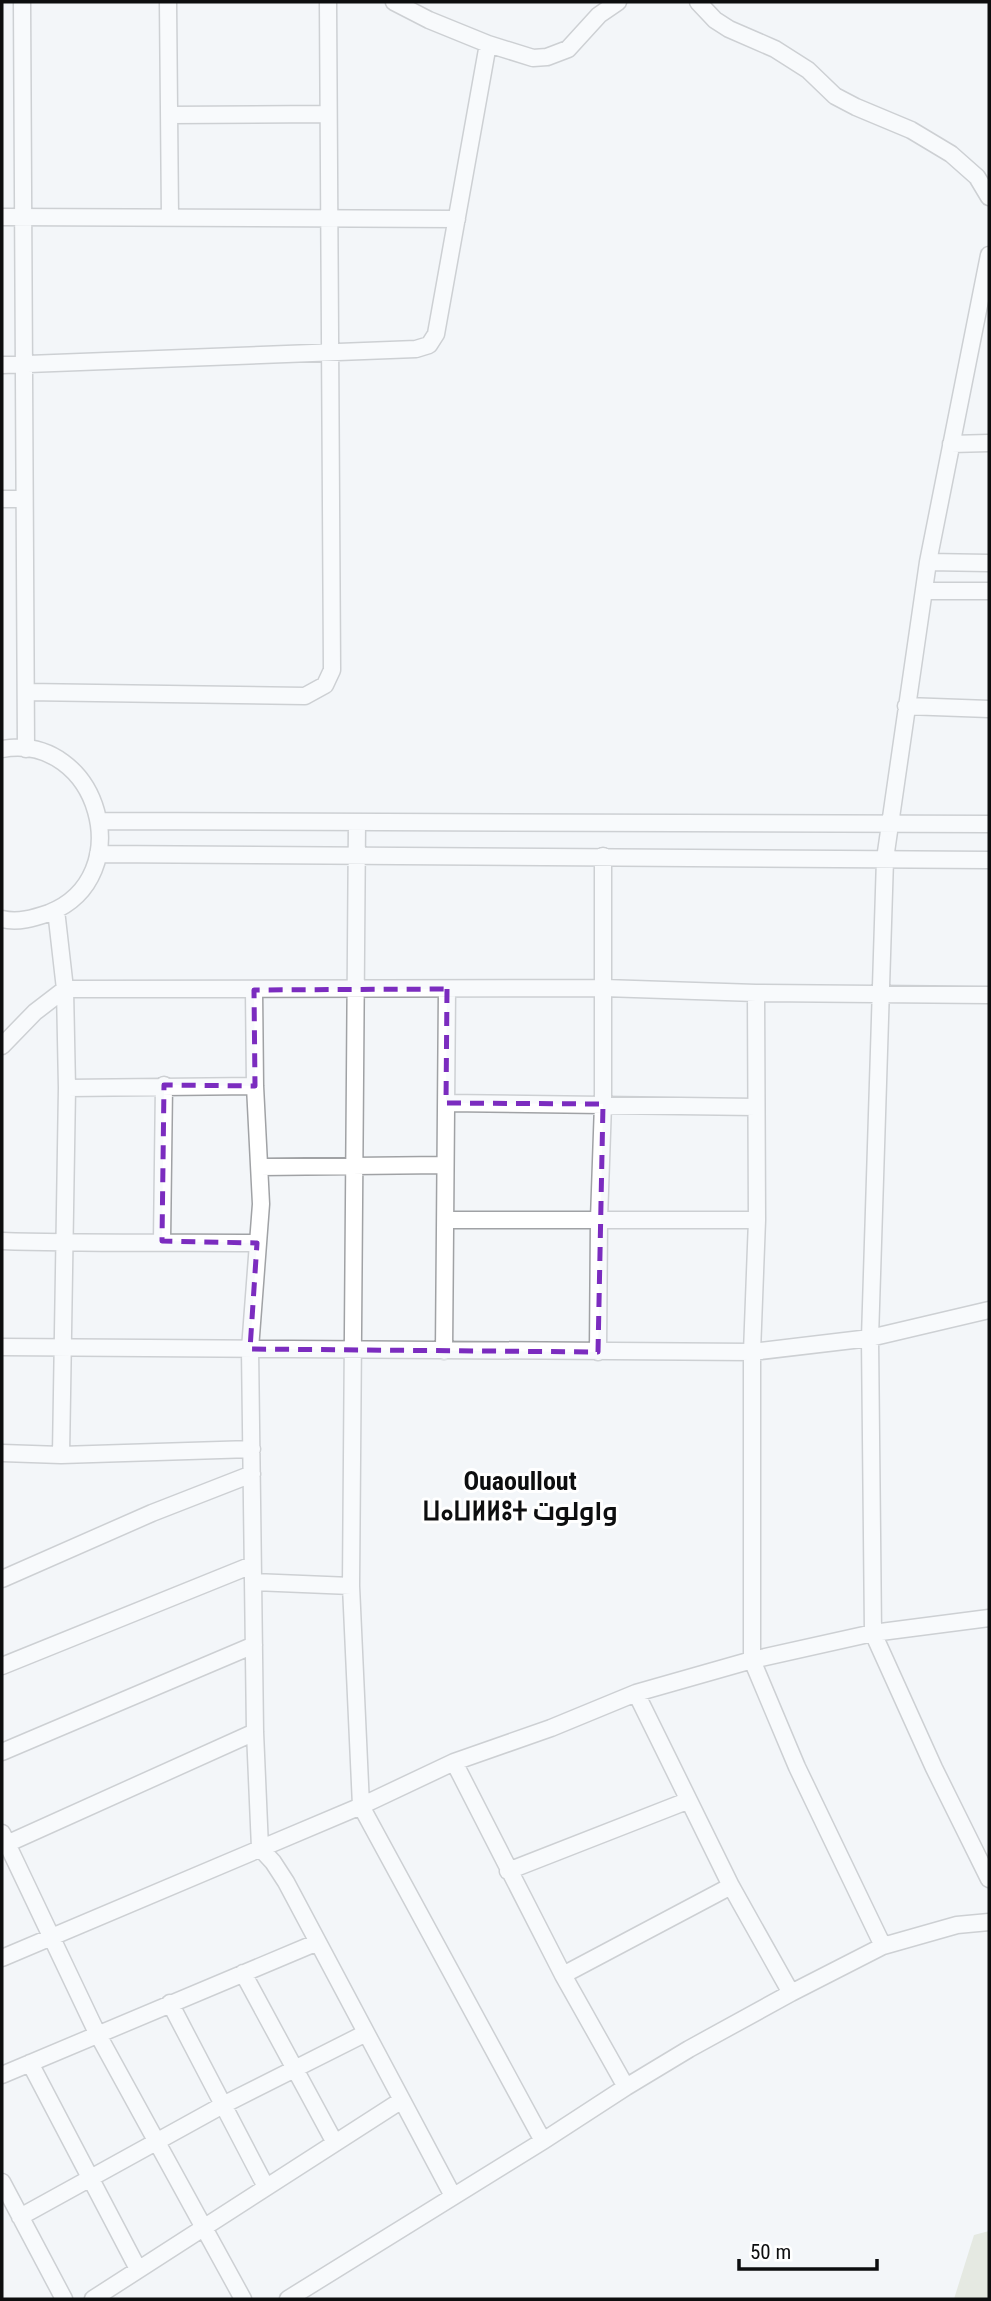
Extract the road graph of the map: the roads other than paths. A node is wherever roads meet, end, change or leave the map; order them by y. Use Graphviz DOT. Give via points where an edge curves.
graph roads {
  1 [pos="22,2"];
  2 [pos="168,2"];
  3 [pos="328,2"];
  4 [pos="394,2"];
  5 [pos="618,2"];
  6 [pos="698,2"];
  7 [pos="488,44"];
  8 [pos="328,114"];
  9 [pos="169,115"];
  10 [pos="989,197"];
  11 [pos="2,217"];
  12 [pos="23,217"];
  13 [pos="170,218"];
  14 [pos="329,219"];
  15 [pos="457,219"];
  16 [pos="989,255"];
  17 [pos="331,353"];
  18 [pos="24,364"];
  19 [pos="2,365"];
  20 [pos="989,443"];
  21 [pos="951,444"];
  22 [pos="2,499"];
  23 [pos="24,499"];
  24 [pos="928,562"];
  25 [pos="989,563"];
  26 [pos="924,591"];
  27 [pos="989,591"];
  28 [pos="26,692"];
  29 [pos="906,706"];
  30 [pos="989,709"];
  31 [pos="2,749"];
  32 [pos="26,749"];
  33 [pos="100,821"];
  34 [pos="357,822"];
  35 [pos="890,824"];
  36 [pos="989,824"];
  37 [pos="98,854"];
  38 [pos="356,855"];
  39 [pos="603,856"];
  40 [pos="885,859"];
  41 [pos="989,860"];
  42 [pos="56,910"];
  43 [pos="2,919"];
  44 [pos="355,987"];
  45 [pos="604,988"];
  46 [pos="65,989"];
  47 [pos="447,989"];
  48 [pos="254,990"];
  49 [pos="756,993"];
  50 [pos="880,993"];
  51 [pos="989,995"];
  52 [pos="2,1046"];
  53 [pos="164,1085"];
  54 [pos="255,1086"];
  55 [pos="67,1088"];
  56 [pos="446,1103"];
  57 [pos="603,1104"];
  58 [pos="755,1107"];
  59 [pos="356,1164"];
  60 [pos="444,1165"];
  61 [pos="260,1167"];
  62 [pos="599,1219"];
  63 [pos="446,1220"];
  64 [pos="757,1220"];
  65 [pos="2,1241"];
  66 [pos="162,1241"];
  67 [pos="257,1243"];
  68 [pos="64,1244"];
  69 [pos="989,1310"];
  70 [pos="870,1338"];
  71 [pos="2,1347"];
  72 [pos="64,1347"];
  73 [pos="250,1349"];
  74 [pos="354,1350"];
  75 [pos="444,1351"];
  76 [pos="598,1352"];
  77 [pos="752,1352"];
  78 [pos="252,1449"];
  79 [pos="2,1453"];
  80 [pos="61,1455"];
  81 [pos="252,1474"];
  82 [pos="253,1565"];
  83 [pos="2,1579"];
  84 [pos="253,1582"];
  85 [pos="352,1586"];
  86 [pos="989,1618"];
  87 [pos="873,1633"];
  88 [pos="254,1645"];
  89 [pos="752,1660"];
  90 [pos="2,1666"];
  91 [pos="636,1693"];
  92 [pos="255,1732"];
  93 [pos="2,1752"];
  94 [pos="454,1762"];
  95 [pos="687,1801"];
  96 [pos="361,1806"];
  97 [pos="3,1841"];
  98 [pos="260,1848"];
  99 [pos="508,1871"];
  100 [pos="989,1879"];
  101 [pos="731,1886"];
  102 [pos="989,1922"];
  103 [pos="50,1937"];
  104 [pos="318,1942"];
  105 [pos="883,1946"];
  106 [pos="2,1958"];
  107 [pos="243,1973"];
  108 [pos="563,1975"];
  109 [pos="791,1993"];
  110 [pos="170,2003"];
  111 [pos="366,2033"];
  112 [pos="97,2034"];
  113 [pos="30,2063"];
  114 [pos="295,2069"];
  115 [pos="2,2075"];
  116 [pos="626,2087"];
  117 [pos="402,2101"];
  118 [pos="223,2105"];
  119 [pos="156,2141"];
  120 [pos="542,2141"];
  121 [pos="335,2143"];
  122 [pos="90,2179"];
  123 [pos="2,2182"];
  124 [pos="266,2187"];
  125 [pos="453,2196"];
  126 [pos="20,2217"];
  127 [pos="204,2227"];
  128 [pos="138,2269"];
  129 [pos="64,2299"];
  130 [pos="93,2299"];
  131 [pos="243,2299"];
  132 [pos="288,2299"];
  1 -- 12 [label="street"];
  2 -- 9 [label="street"];
  3 -- 8 [label="street"];
  4 -- 7 [label="street"];
  5 -- 7 [label="street" via="559,54 533,58"];
  6 -- 10 [label="street" via="729,29 775,49 817,77 835,96 951,153 977,177"];
  7 -- 15 [label="street"];
  8 -- 9 [label="street"];
  8 -- 14 [label="street"];
  9 -- 13 [label="street"];
  11 -- 12 [label="street"];
  12 -- 13 [label="street"];
  12 -- 18 [label="street"];
  13 -- 14 [label="street"];
  14 -- 15 [label="street"];
  14 -- 17 [label="street"];
  15 -- 17 [label="street" via="436,334 429,345"];
  16 -- 21 [label="street"];
  17 -- 18 [label="street"];
  17 -- 28 [label="street" via="332,670 326,685 305,696"];
  18 -- 19 [label="street"];
  18 -- 23 [label="street"];
  20 -- 21 [label="street"];
  21 -- 24 [label="street"];
  22 -- 23 [label="street"];
  23 -- 28 [label="street"];
  24 -- 25 [label="street"];
  24 -- 26 [label="street"];
  26 -- 27 [label="street"];
  26 -- 29 [label="street"];
  28 -- 32 [label="street"];
  29 -- 30 [label="street"];
  29 -- 35 [label="street"];
  31 -- 32 [label="street"];
  32 -- 33 [label="street" via="66,765 88,790"];
  33 -- 34 [label="street"];
  33 -- 37 [label="street"];
  34 -- 35 [label="street"];
  34 -- 38 [label="street"];
  35 -- 36 [label="street"];
  35 -- 40 [label="street"];
  37 -- 38 [label="street"];
  37 -- 42 [label="street" via="90,876"];
  38 -- 39 [label="street"];
  38 -- 44 [label="street"];
  39 -- 40 [label="street"];
  39 -- 45 [label="street"];
  40 -- 41 [label="street"];
  40 -- 50 [label="street"];
  42 -- 43 [label="street" via="33,919"];
  42 -- 46 [label="street"];
  44 -- 47 [label="street"];
  44 -- 48 [label="street"];
  44 -- 59 [label="street"];
  45 -- 47 [label="street"];
  45 -- 49 [label="street"];
  45 -- 57 [label="street"];
  46 -- 48 [label="street"];
  46 -- 52 [label="street"];
  46 -- 55 [label="street"];
  47 -- 56 [label="street"];
  48 -- 54 [label="street"];
  49 -- 50 [label="street"];
  49 -- 58 [label="street"];
  50 -- 51 [label="street"];
  50 -- 70 [label="street"];
  53 -- 54 [label="street"];
  53 -- 55 [label="street"];
  53 -- 66 [label="street"];
  54 -- 61 [label="street"];
  55 -- 68 [label="street"];
  56 -- 57 [label="street"];
  56 -- 60 [label="street"];
  57 -- 58 [label="street"];
  57 -- 62 [label="street"];
  58 -- 64 [label="street"];
  59 -- 60 [label="street"];
  59 -- 61 [label="street"];
  59 -- 74 [label="street"];
  60 -- 63 [label="street"];
  61 -- 67 [label="street"];
  62 -- 63 [label="street"];
  62 -- 64 [label="street"];
  62 -- 76 [label="street"];
  63 -- 75 [label="street"];
  64 -- 77 [label="street"];
  65 -- 68 [label="street"];
  66 -- 67 [label="street"];
  66 -- 68 [label="street"];
  67 -- 73 [label="street"];
  68 -- 72 [label="street"];
  69 -- 70 [label="street"];
  70 -- 77 [label="street"];
  70 -- 87 [label="street"];
  71 -- 72 [label="street"];
  72 -- 73 [label="street"];
  72 -- 80 [label="street"];
  73 -- 74 [label="street"];
  73 -- 78 [label="street"];
  74 -- 75 [label="street"];
  74 -- 85 [label="street"];
  75 -- 76 [label="street"];
  76 -- 77 [label="street"];
  77 -- 89 [label="street"];
  78 -- 80 [label="street"];
  78 -- 81 [label="street"];
  79 -- 80 [label="street"];
  81 -- 82 [label="street"];
  81 -- 83 [label="street"];
  82 -- 84 [label="street"];
  82 -- 90 [label="street"];
  84 -- 85 [label="street"];
  84 -- 88 [label="street"];
  85 -- 96 [label="street"];
  86 -- 87 [label="street"];
  87 -- 89 [label="street"];
  87 -- 100 [label="street"];
  88 -- 92 [label="street"];
  88 -- 93 [label="street"];
  89 -- 91 [label="street"];
  89 -- 105 [label="street" via="797,1767"];
  91 -- 94 [label="street"];
  91 -- 95 [label="street"];
  92 -- 97 [label="street"];
  92 -- 98 [label="street"];
  94 -- 96 [label="street"];
  94 -- 99 [label="street"];
  95 -- 99 [label="street"];
  95 -- 101 [label="street"];
  96 -- 98 [label="street"];
  96 -- 120 [label="street"];
  97 -- 103 [label="street"];
  98 -- 103 [label="street"];
  98 -- 104 [label="street" via="274,1862"];
  99 -- 108 [label="street"];
  101 -- 108 [label="street"];
  101 -- 109 [label="street"];
  102 -- 105 [label="street" via="957,1925"];
  103 -- 106 [label="street"];
  103 -- 112 [label="street"];
  104 -- 107 [label="street"];
  104 -- 111 [label="street"];
  105 -- 109 [label="street"];
  107 -- 110 [label="street"];
  107 -- 114 [label="street"];
  108 -- 116 [label="street"];
  109 -- 116 [label="street"];
  110 -- 112 [label="street"];
  110 -- 118 [label="street"];
  111 -- 114 [label="street"];
  111 -- 117 [label="street"];
  112 -- 113 [label="street"];
  112 -- 119 [label="street"];
  113 -- 115 [label="street"];
  113 -- 122 [label="street"];
  114 -- 118 [label="street"];
  114 -- 121 [label="street"];
  116 -- 120 [label="street"];
  117 -- 121 [label="street"];
  117 -- 125 [label="street"];
  118 -- 119 [label="street"];
  118 -- 124 [label="street"];
  119 -- 122 [label="street"];
  119 -- 127 [label="street"];
  120 -- 125 [label="street"];
  121 -- 124 [label="street"];
  122 -- 126 [label="street"];
  122 -- 128 [label="street"];
  123 -- 126 [label="street"];
  124 -- 127 [label="street"];
  125 -- 132 [label="street"];
  126 -- 129 [label="street"];
  127 -- 128 [label="street"];
  127 -- 131 [label="street"];
  128 -- 130 [label="street"];
}
